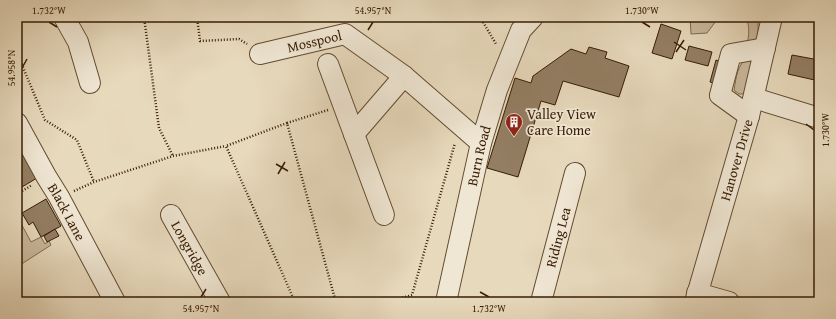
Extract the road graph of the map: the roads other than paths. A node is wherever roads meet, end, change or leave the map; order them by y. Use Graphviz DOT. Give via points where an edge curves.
graph roads {
  1 [pos="64,17"];
  2 [pos="534,17"];
  3 [pos="772,17"];
  4 [pos="766,48"];
  5 [pos="260,54"];
  6 [pos="328,64"];
  7 [pos="404,76"];
  8 [pos="90,83"];
  9 [pos="751,107"];
  10 [pos="819,118"];
  11 [pos="18,129"];
  12 [pos="354,134"];
  13 [pos="480,143"];
  14 [pos="575,173"];
  15 [pos="171,214"];
  16 [pos="384,215"];
  17 [pos="696,297"];
  18 [pos="116,302"];
  19 [pos="220,302"];
  20 [pos="446,302"];
  21 [pos="541,302"];
  22 [pos="729,302"];
  1 -- 8 [label="street" via="78,42"];
  2 -- 13 [label="street, Burn Road" via="521,30 497,90"];
  3 -- 4 [label="street, Hanover Drive"];
  4 -- 9 [label="street, Hanover Drive"];
  4 -- 9 [label="street" via="731,54 720,95"];
  5 -- 7 [label="street, Mosspool" via="345,34"];
  6 -- 12 [label="street, Mosspool"];
  7 -- 12 [label="street"];
  7 -- 13 [label="street, Mosspool"];
  9 -- 10 [label="street"];
  9 -- 17 [label="street, Hanover Drive"];
  11 -- 18 [label="street, Black Lane" via="59,197"];
  12 -- 16 [label="street, Mosspool"];
  13 -- 20 [label="street, Burn Road"];
  14 -- 21 [label="street, Riding Lea"];
  15 -- 19 [label="street, Longridge"];
  17 -- 22 [label="street"];
}
